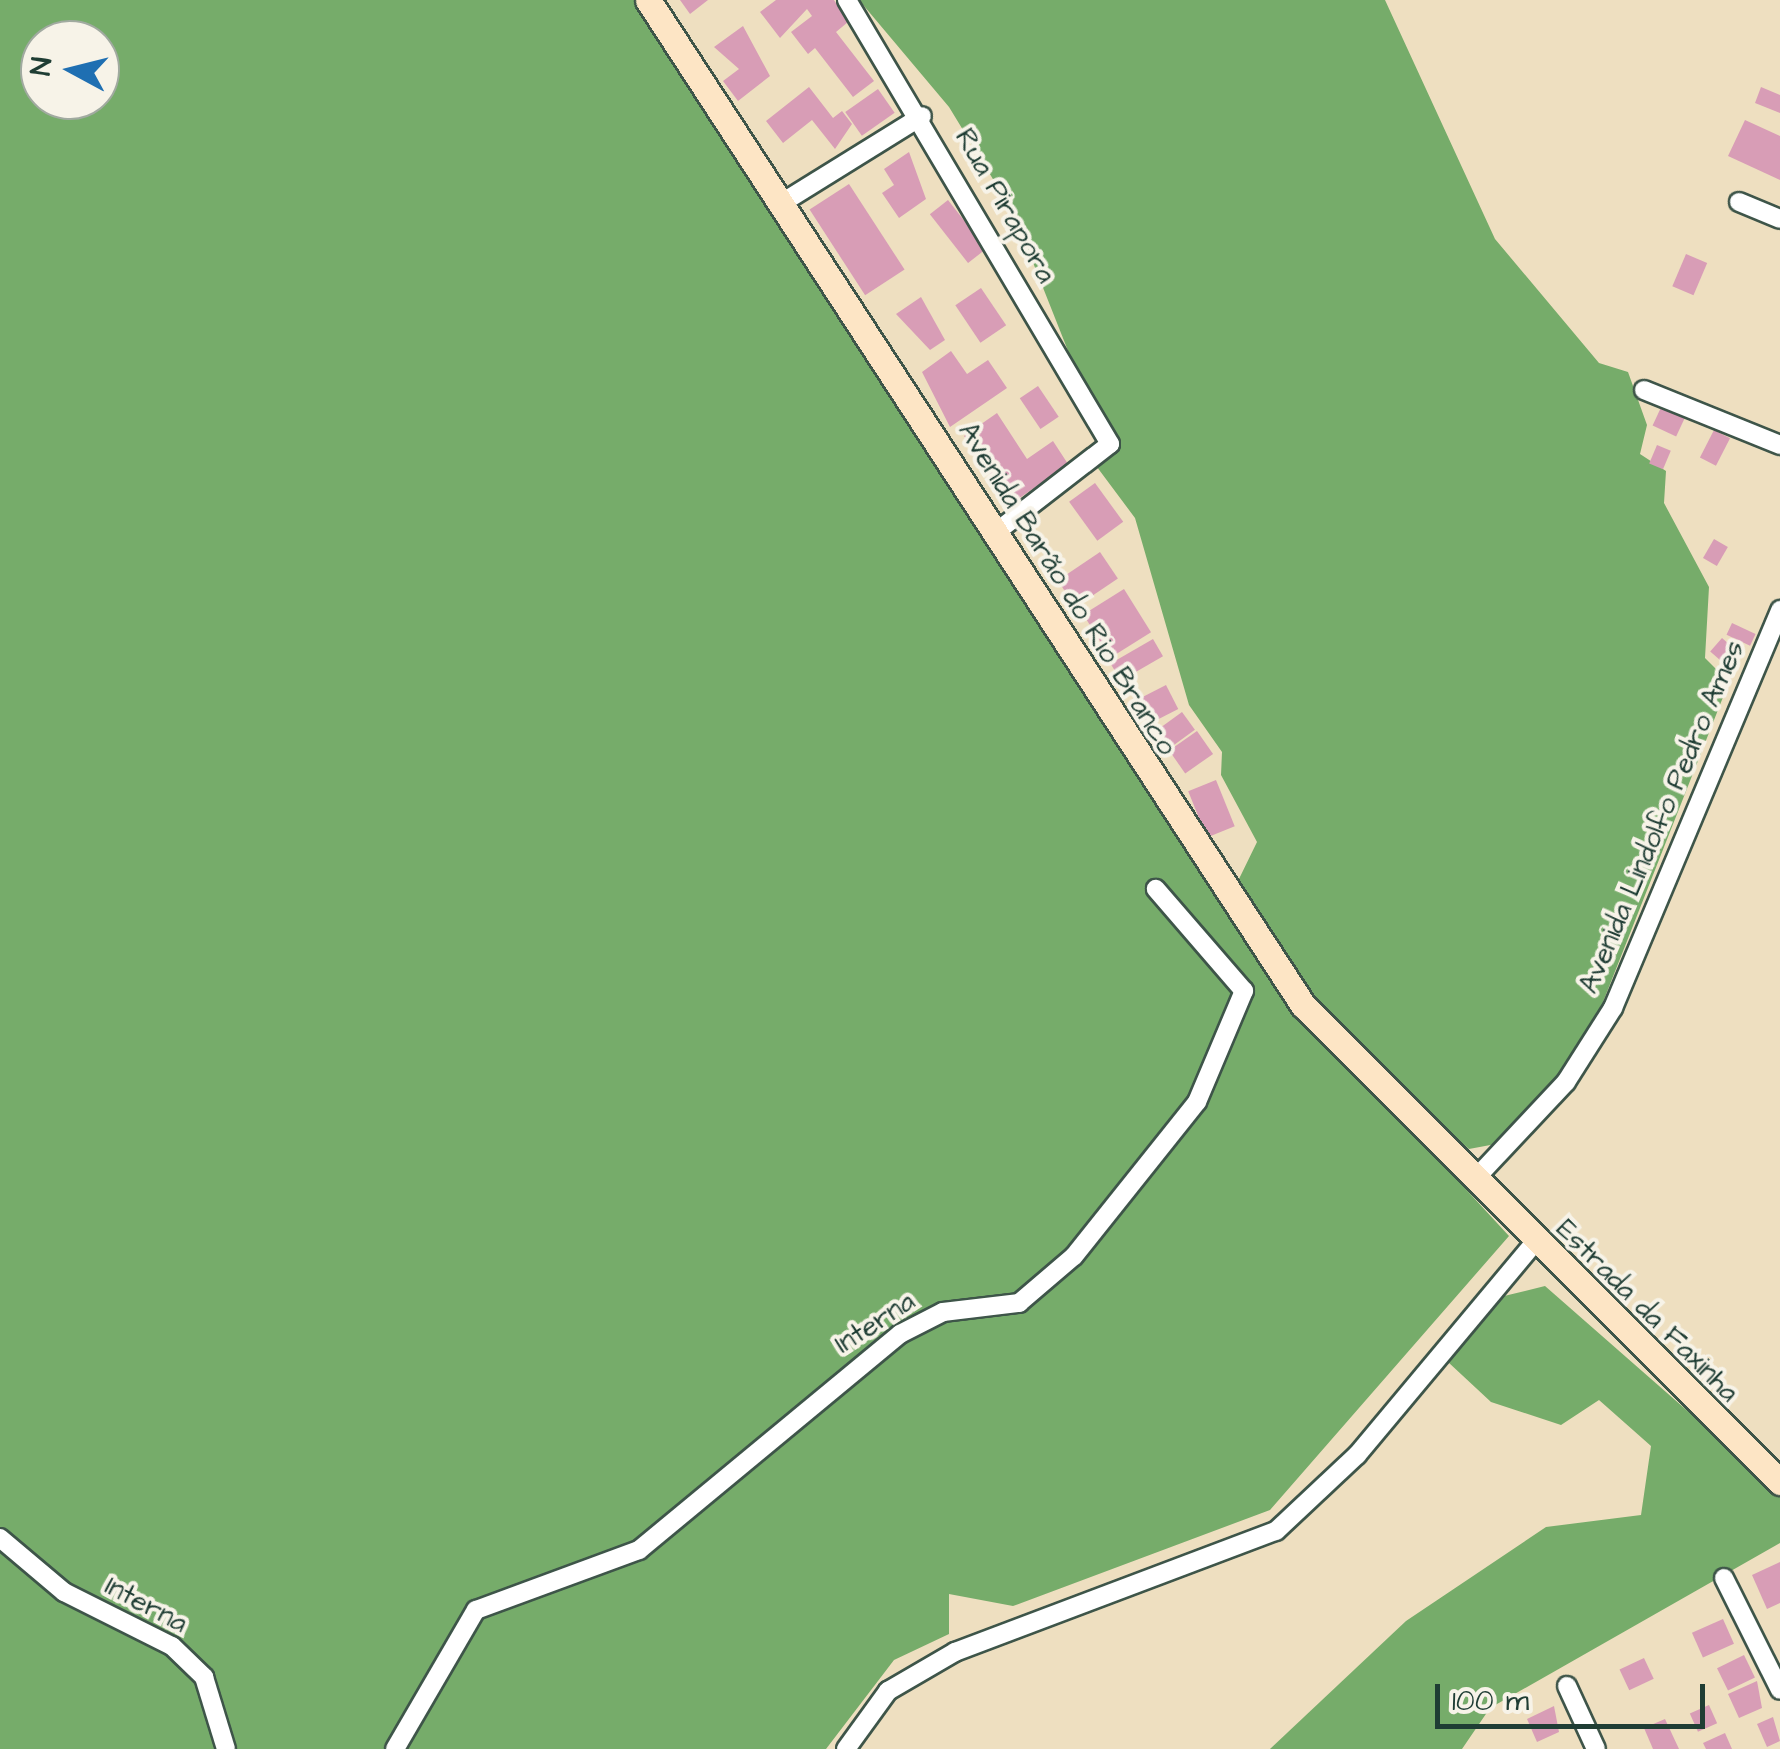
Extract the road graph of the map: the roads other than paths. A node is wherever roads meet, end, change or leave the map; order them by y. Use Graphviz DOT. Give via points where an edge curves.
graph roads {
  1 [pos="648,0"];
  2 [pos="848,0"];
  3 [pos="922,116"];
  4 [pos="785,200"];
  5 [pos="1739,202"];
  6 [pos="1780,219"];
  7 [pos="1644,390"];
  8 [pos="1780,445"];
  9 [pos="996,532"];
  10 [pos="1780,610"];
  11 [pos="1156,889"];
  12 [pos="1474,1180"];
  13 [pos="1535,1242"];
  14 [pos="1780,1482"];
  15 [pos="0,1538"];
  16 [pos="1724,1578"];
  17 [pos="1567,1686"];
  18 [pos="1780,1690"];
  19 [pos="226,1749"];
  20 [pos="394,1749"];
  21 [pos="846,1749"];
  22 [pos="1596,1749"];
  1 -- 4 [label="street, Avenida Barão do Rio Branco"];
  2 -- 3 [label="street, Rua Pirapora"];
  3 -- 4 [label="street"];
  3 -- 9 [label="street, Rua Pirapora" via="1110,444"];
  4 -- 9 [label="street, Avenida Barão do Rio Branco"];
  5 -- 6 [label="street"];
  7 -- 8 [label="street"];
  9 -- 12 [label="street, Avenida Barão do Rio Branco" via="1303,1006"];
  10 -- 12 [label="street, Avenida Lindolfo Pedro Ames" via="1613,1008 1566,1082"];
  11 -- 20 [label="street, Interna" via="1244,991 1198,1102 1074,1256 1018,1303 943,1312 900,1334 638,1550 476,1610"];
  12 -- 13 [label="street, Estrada da Faxinha"];
  13 -- 14 [label="street, Estrada da Faxinha"];
  13 -- 21 [label="street" via="1357,1455 1276,1531 955,1652 888,1691"];
  15 -- 19 [label="street, Interna" via="64,1592 172,1646 204,1677"];
  16 -- 18 [label="street"];
  17 -- 22 [label="street"];
}
